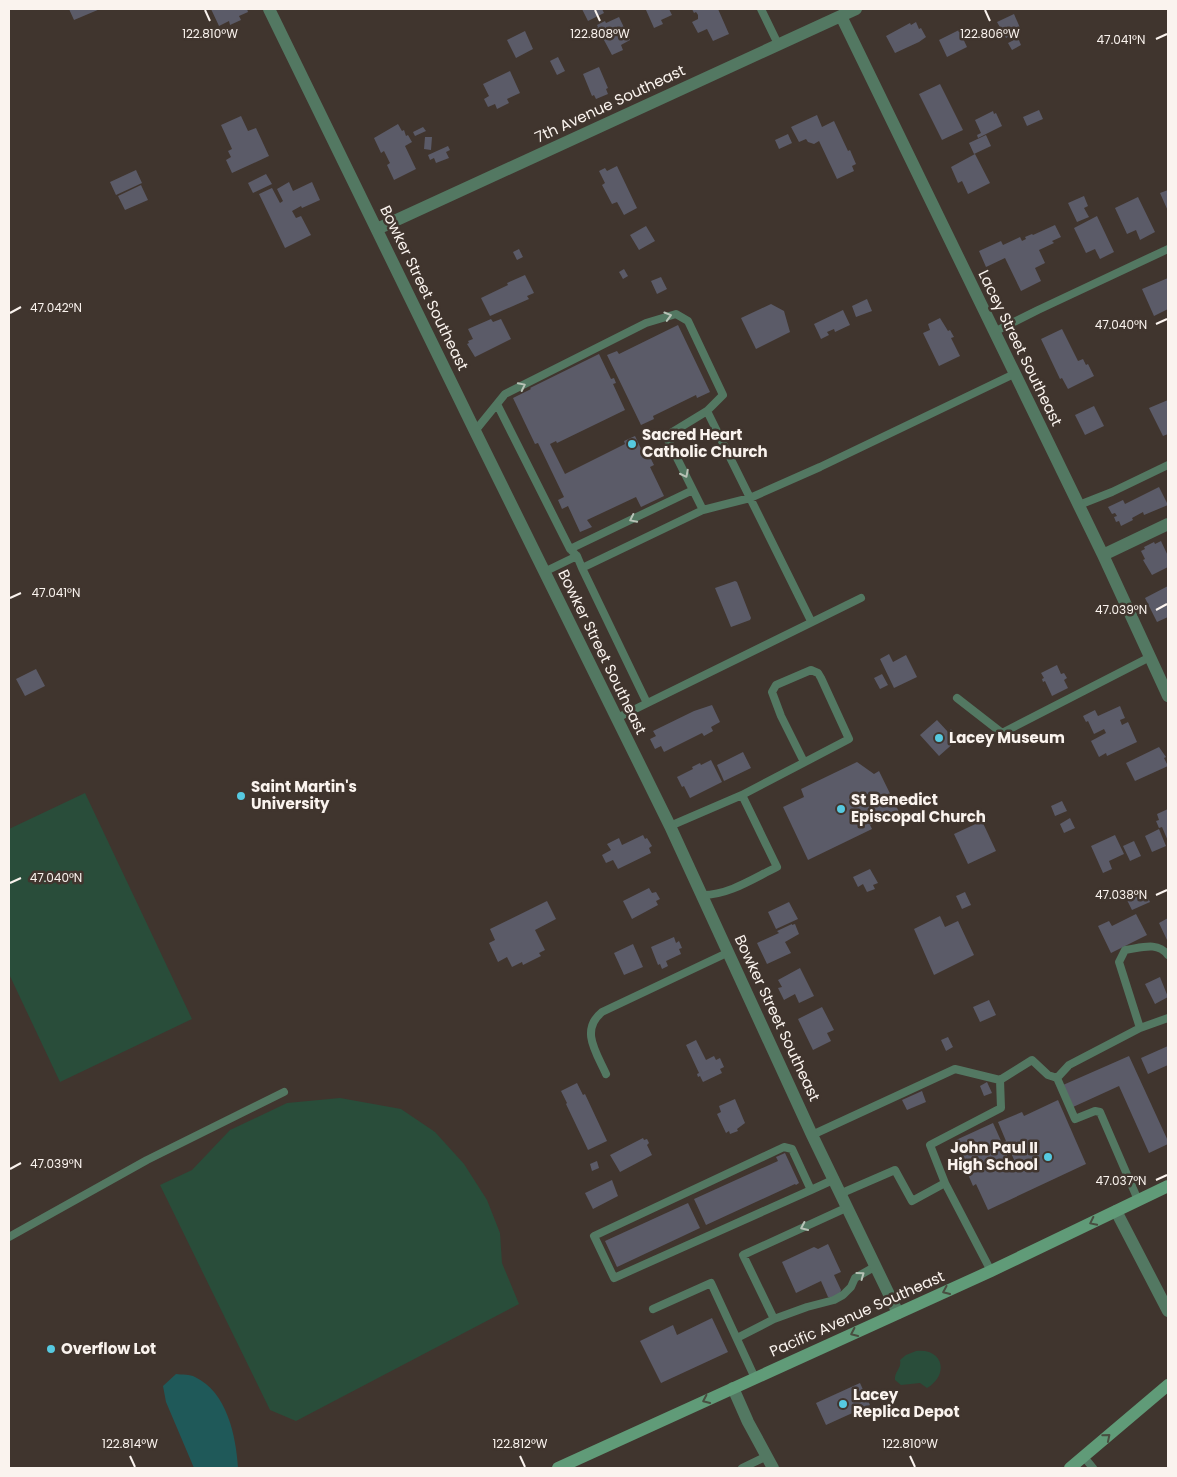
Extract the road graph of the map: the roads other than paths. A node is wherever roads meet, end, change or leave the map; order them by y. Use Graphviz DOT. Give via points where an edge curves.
graph roads {
  1 [pos="269,9"];
  2 [pos="761,9"];
  3 [pos="856,9"];
  4 [pos="841,16"];
  5 [pos="778,44"];
  6 [pos="377,229"];
  7 [pos="1168,249"];
  8 [pos="994,332"];
  9 [pos="1014,374"];
  10 [pos="498,404"];
  11 [pos="707,410"];
  12 [pos="475,431"];
  13 [pos="1168,465"];
  14 [pos="693,490"];
  15 [pos="750,498"];
  16 [pos="1079,505"];
  17 [pos="703,510"];
  18 [pos="1168,524"];
  19 [pos="570,549"];
  20 [pos="1103,555"];
  21 [pos="577,556"];
  22 [pos="582,568"];
  23 [pos="544,572"];
  24 [pos="861,598"];
  25 [pos="811,621"];
  26 [pos="1150,657"];
  27 [pos="1168,696"];
  28 [pos="957,698"];
  29 [pos="647,702"];
  30 [pos="617,718"];
  31 [pos="804,762"];
  32 [pos="742,794"];
  33 [pos="670,826"];
  34 [pos="703,895"];
  35 [pos="729,952"];
  36 [pos="1168,955"];
  37 [pos="1168,1018"];
  38 [pos="1140,1028"];
  39 [pos="606,1074"];
  40 [pos="1056,1078"];
  41 [pos="1000,1080"];
  42 [pos="284,1092"];
  43 [pos="812,1135"];
  44 [pos="835,1179"];
  45 [pos="945,1183"];
  46 [pos="1168,1186"];
  47 [pos="811,1190"];
  48 [pos="842,1193"];
  49 [pos="1138,1200"];
  50 [pos="848,1207"];
  51 [pos="1116,1211"];
  52 [pos="9,1237"];
  53 [pos="876,1266"];
  54 [pos="991,1271"];
  55 [pos="1164,1293"];
  56 [pos="653,1309"];
  57 [pos="1168,1311"];
  58 [pos="898,1313"];
  59 [pos="774,1319"];
  60 [pos="738,1338"];
  61 [pos="755,1378"];
  62 [pos="1168,1385"];
  63 [pos="733,1388"];
  64 [pos="767,1456"];
  65 [pos="1084,1457"];
  66 [pos="558,1468"];
  67 [pos="742,1468"];
  68 [pos="774,1468"];
  69 [pos="1070,1468"];
  70 [pos="1093,1468"];
  1 -- 6 [label="street, Bowker Street Southeast"];
  2 -- 5 [label="lane"];
  3 -- 4 [label="street, 7th Avenue Southeast"];
  4 -- 5 [label="street, 7th Avenue Southeast"];
  4 -- 8 [label="street, Lacey Street Southeast"];
  5 -- 6 [label="street, 7th Avenue Southeast"];
  6 -- 12 [label="street, Bowker Street Southeast"];
  7 -- 8 [label="lane"];
  8 -- 9 [label="street, Lacey Street Southeast"];
  9 -- 15 [label="lane"];
  9 -- 16 [label="street, Lacey Street Southeast"];
  10 -- 11 [label="lane, one-way" via="505,394 646,323 676,314 688,321 723,395"];
  10 -- 12 [label="lane"];
  10 -- 19 [label="lane"];
  11 -- 14 [label="lane, one-way" via="666,436"];
  11 -- 15 [label="lane"];
  12 -- 23 [label="street, Bowker Street Southeast"];
  13 -- 16 [label="lane"];
  14 -- 17 [label="lane"];
  14 -- 19 [label="lane, one-way"];
  15 -- 17 [label="lane"];
  15 -- 25 [label="lane"];
  16 -- 20 [label="street, Lacey Street Southeast"];
  17 -- 22 [label="lane"];
  18 -- 20 [label="street"];
  19 -- 21 [label="lane"];
  20 -- 26 [label="street, Lacey Street Southeast"];
  21 -- 22 [label="lane"];
  21 -- 23 [label="lane"];
  22 -- 29 [label="lane"];
  23 -- 30 [label="street, Bowker Street Southeast"];
  24 -- 25 [label="lane"];
  25 -- 29 [label="lane"];
  26 -- 27 [label="street, Lacey Street Southeast"];
  26 -- 28 [label="lane" via="1002,733"];
  29 -- 30 [label="lane"];
  30 -- 33 [label="street, Bowker Street Southeast"];
  31 -- 31 [label="lane" via="850,739 821,678 811,670 776,685 772,692"];
  31 -- 32 [label="lane"];
  32 -- 33 [label="lane"];
  32 -- 34 [label="lane" via="777,867 726,891"];
  33 -- 34 [label="street, Bowker Street Southeast"];
  34 -- 35 [label="street, Bowker Street Southeast"];
  35 -- 39 [label="lane" via="594,1018 590,1031 593,1045"];
  35 -- 43 [label="street, Bowker Street Southeast"];
  36 -- 38 [label="lane" via="1164,950 1151,946 1125,950 1119,962"];
  37 -- 38 [label="lane"];
  38 -- 40 [label="lane" via="1069,1066"];
  40 -- 41 [label="lane" via="1032,1060"];
  40 -- 49 [label="lane" via="1075,1119 1100,1112"];
  41 -- 43 [label="lane" via="955,1069"];
  41 -- 45 [label="lane" via="1001,1108 930,1145"];
  42 -- 52 [label="lane" via="147,1160"];
  43 -- 44 [label="street, Bowker Street Southeast"];
  44 -- 47 [label="lane"];
  44 -- 48 [label="street, Bowker Street Southeast"];
  45 -- 48 [label="lane" via="912,1201 895,1170"];
  45 -- 54 [label="lane"];
  46 -- 49 [label="main road, Pacific Avenue Southeast"];
  47 -- 47 [label="lane" via="614,1278 594,1236 784,1147 792,1150"];
  48 -- 50 [label="street, Bowker Street Southeast"];
  49 -- 51 [label="main road, Pacific Avenue Southeast"];
  50 -- 53 [label="street, Bowker Street Southeast"];
  50 -- 59 [label="lane, one-way" via="742,1255"];
  51 -- 54 [label="main road, Pacific Avenue Southeast, one-way"];
  51 -- 55 [label="street"];
  53 -- 58 [label="street, Bowker Street Southeast"];
  59 -- 53 [label="lane, one-way" via="834,1300 851,1287 855,1278"];
  54 -- 58 [label="main road, Pacific Avenue Southeast, one-way"];
  55 -- 57 [label="street"];
  56 -- 60 [label="lane" via="711,1283"];
  58 -- 61 [label="main road, Pacific Avenue Southeast, one-way"];
  59 -- 60 [label="lane"];
  60 -- 61 [label="lane"];
  61 -- 63 [label="main road, Pacific Avenue Southeast"];
  65 -- 62 [label="main road, one-way"];
  63 -- 64 [label="street"];
  63 -- 66 [label="main road, Pacific Avenue Southeast, one-way"];
  64 -- 67 [label="lane"];
  64 -- 68 [label="street"];
  65 -- 69 [label="main road"];
  65 -- 70 [label="lane"];
}
